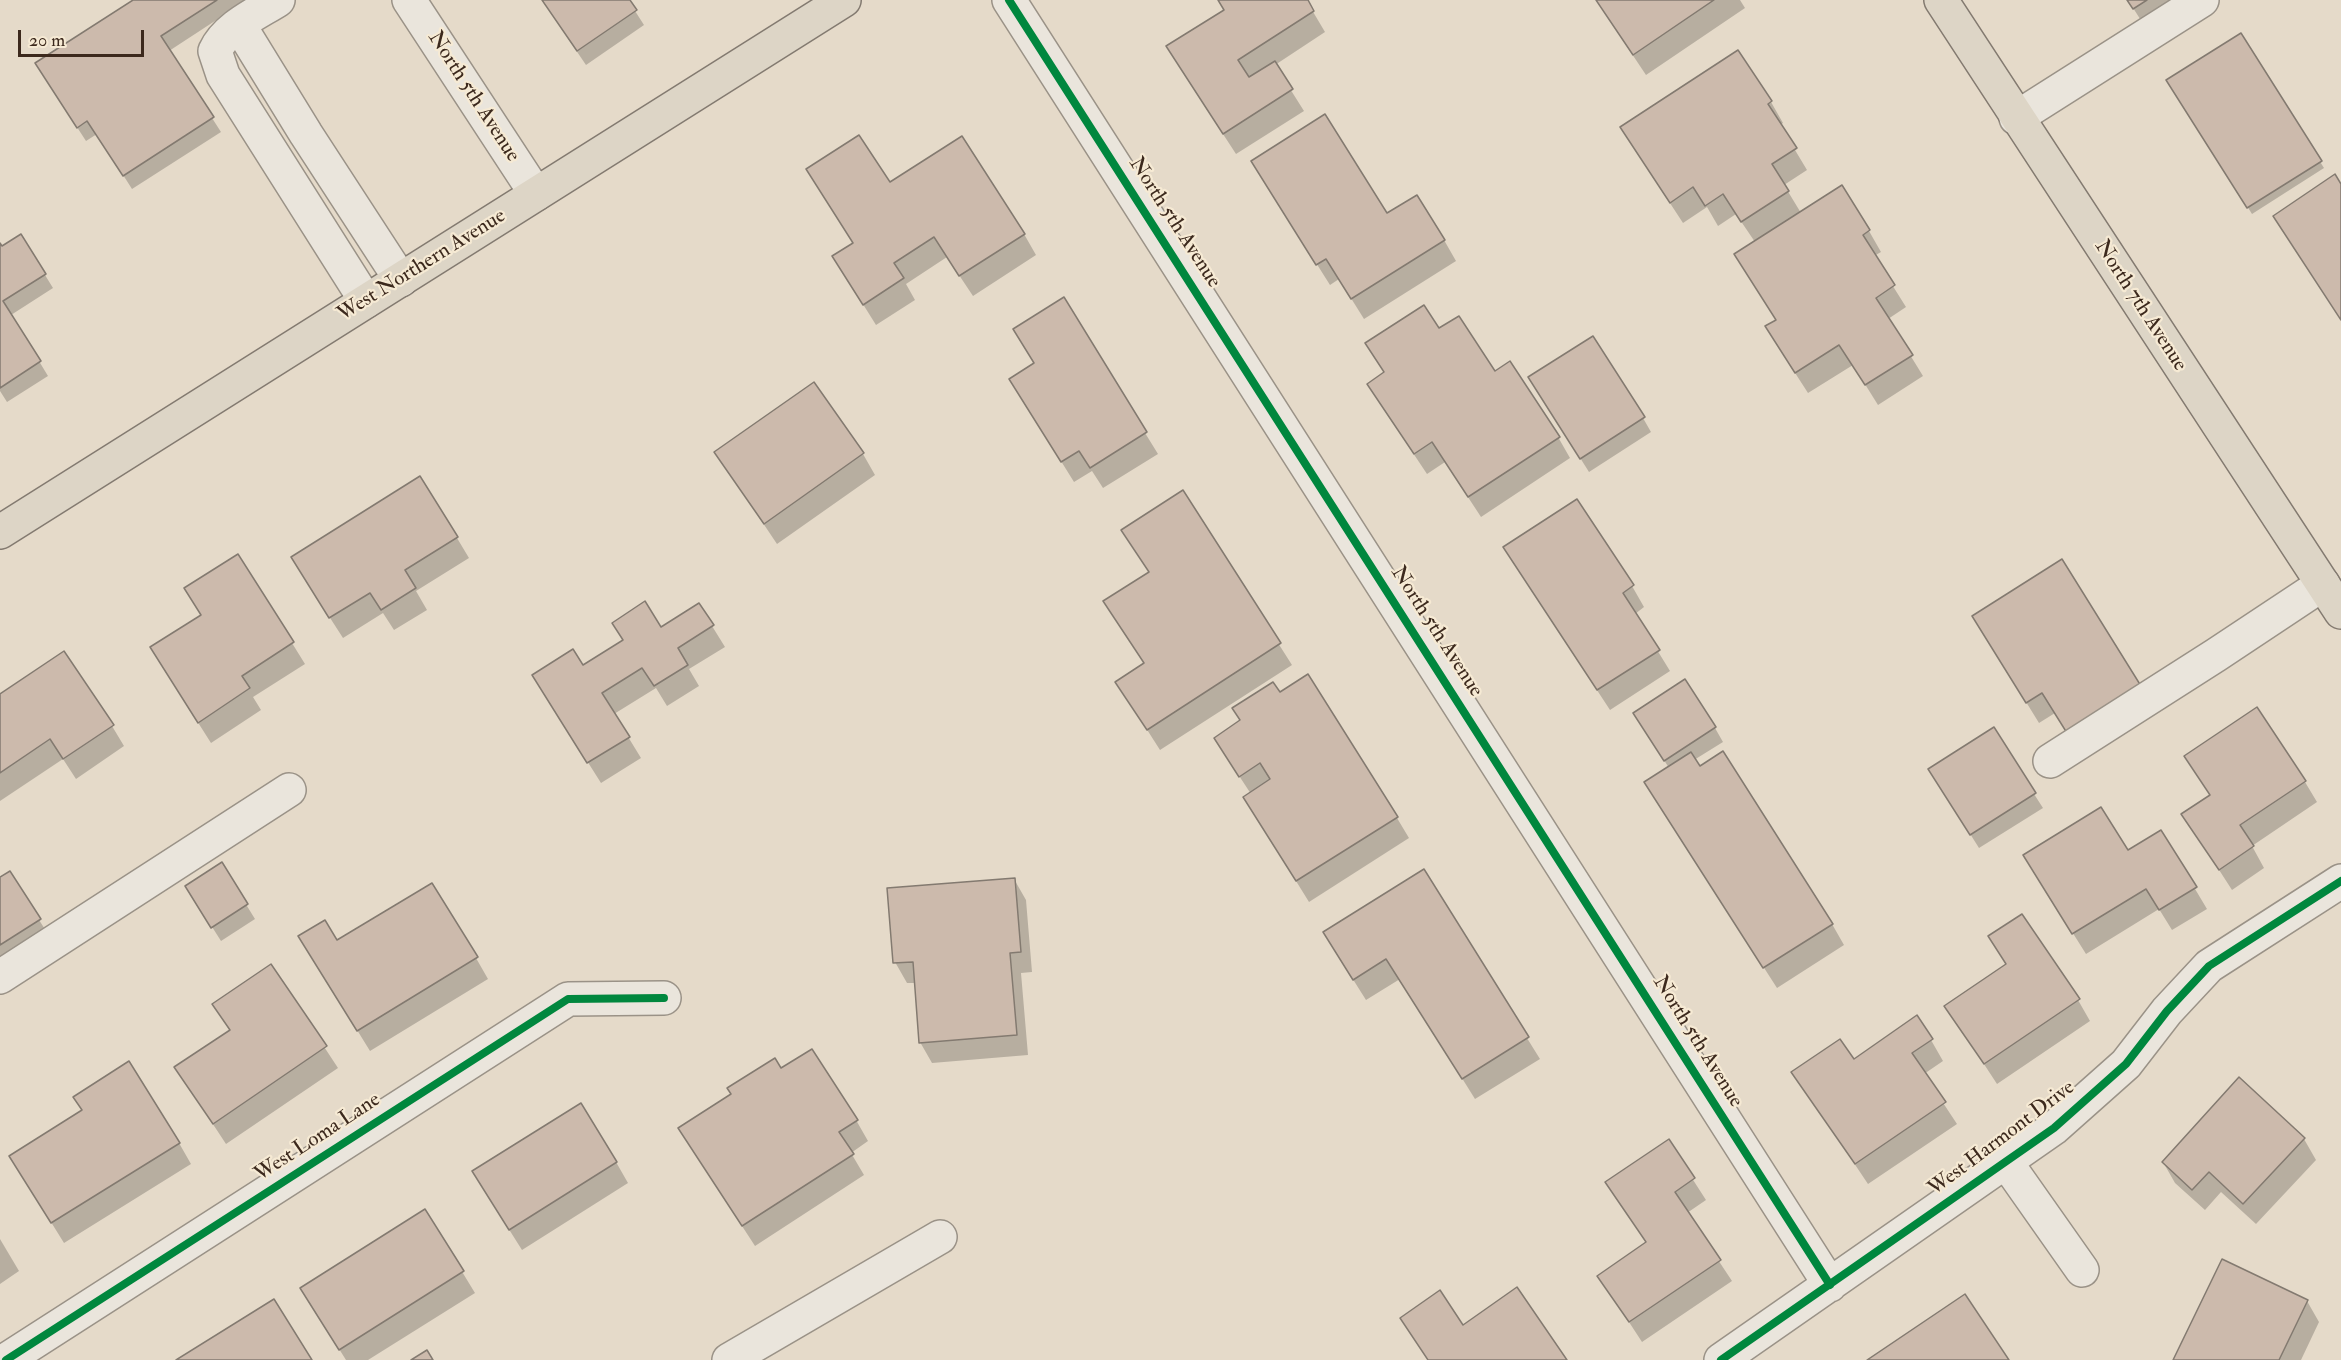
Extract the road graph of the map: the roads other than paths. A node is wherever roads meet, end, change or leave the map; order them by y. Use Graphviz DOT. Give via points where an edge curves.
graph roads {
  1 [pos="278,0"];
  2 [pos="409,0"];
  3 [pos="844,0"];
  4 [pos="1009,0"];
  5 [pos="1941,0"];
  6 [pos="2202,0"];
  7 [pos="240,25"];
  8 [pos="2016,118"];
  9 [pos="536,194"];
  10 [pos="401,280"];
  11 [pos="366,301"];
  12 [pos="0,532"];
  13 [pos="2323,584"];
  14 [pos="2341,612"];
  15 [pos="2050,761"];
  16 [pos="289,790"];
  17 [pos="2341,881"];
  18 [pos="0,977"];
  19 [pos="664,998"];
  20 [pos="2006,1162"];
  21 [pos="940,1237"];
  22 [pos="2082,1270"];
  23 [pos="1830,1285"];
  24 [pos="6,1360"];
  25 [pos="729,1360"];
  26 [pos="1721,1360"];
  1 -- 7 [label="street"];
  2 -- 9 [label="street, North 5th Avenue"];
  3 -- 9 [label="main road, West Northern Avenue"];
  4 -- 23 [label="street, North 5th Avenue"];
  5 -- 8 [label="main road, North 7th Avenue"];
  6 -- 8 [label="street"];
  7 -- 10 [label="street"];
  7 -- 11 [label="street" via="220,40 215,51 223,75"];
  8 -- 13 [label="main road, North 7th Avenue"];
  9 -- 10 [label="main road, West Northern Avenue"];
  10 -- 11 [label="main road, West Northern Avenue"];
  11 -- 12 [label="main road, West Northern Avenue"];
  13 -- 14 [label="main road, North 7th Avenue"];
  13 -- 15 [label="street"];
  16 -- 18 [label="street"];
  17 -- 20 [label="street, West Harmont Drive" via="2209,966 2126,1064 2054,1128"];
  19 -- 24 [label="street, West Loma Lane" via="568,999"];
  20 -- 22 [label="street, West Harmont Drive"];
  20 -- 23 [label="street, West Harmont Drive"];
  21 -- 25 [label="street"];
  23 -- 26 [label="street, West Harmont Drive"];
}
